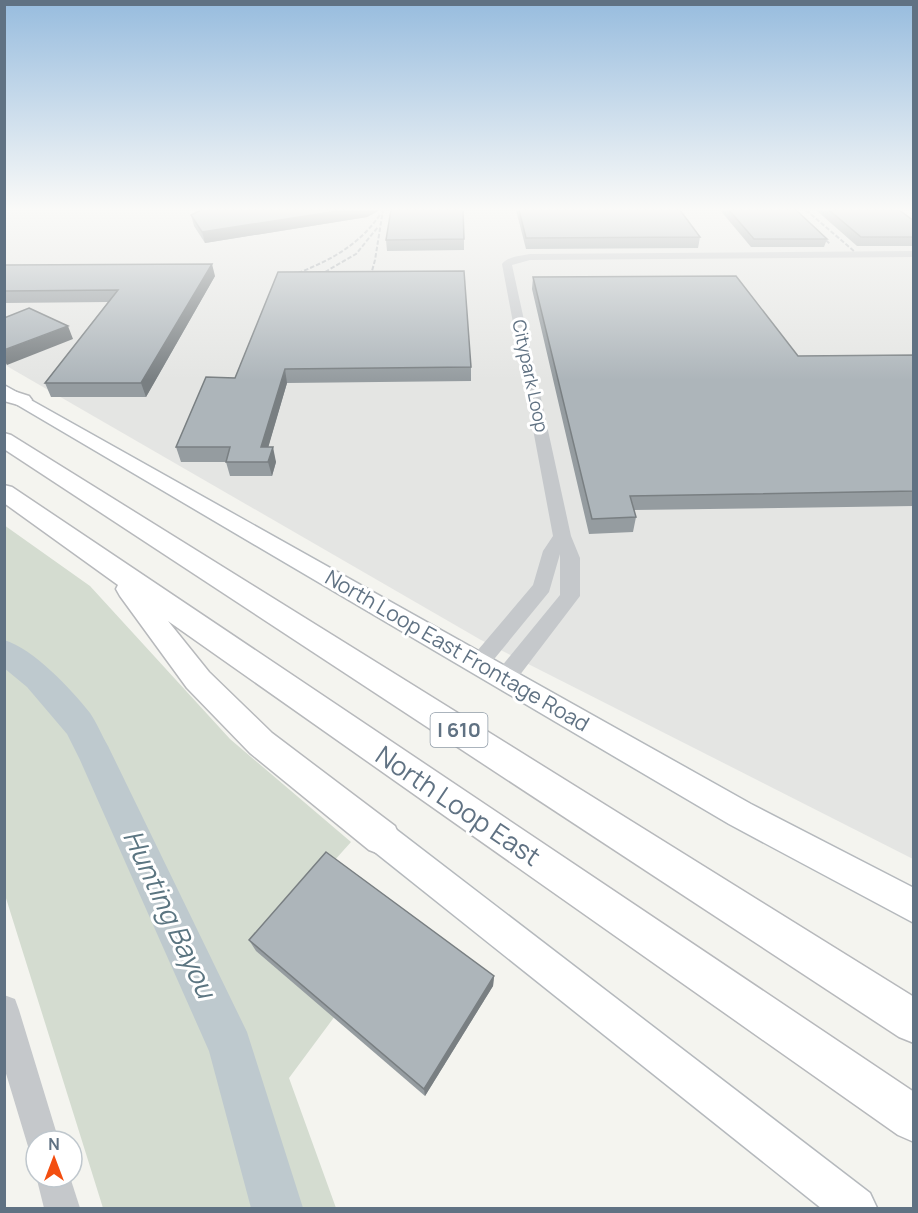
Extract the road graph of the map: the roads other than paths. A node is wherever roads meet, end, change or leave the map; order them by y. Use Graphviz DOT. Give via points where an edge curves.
graph roads {
  1 [pos="508,267"];
  2 [pos="10,395"];
  3 [pos="4,439"];
  4 [pos="4,492"];
  5 [pos="562,536"];
  6 [pos="114,569"];
  7 [pos="479,663"];
  8 [pos="505,678"];
  9 [pos="382,838"];
  10 [pos="914,906"];
  11 [pos="4,1010"];
  12 [pos="914,1022"];
  13 [pos="914,1119"];
  14 [pos="39,1129"];
  15 [pos="56,1189"];
  16 [pos="62,1209"];
  17 [pos="855,1209"];
  1 -- 5 [label="street, Citypark Loop"];
  2 -- 7 [label="main road, North Loop East Frontage Road"];
  3 -- 12 [label="highway, I 610"];
  4 -- 6 [label="highway, North Loop East"];
  5 -- 7 [label="street" via="552,551 542,587"];
  5 -- 8 [label="street, Citypark Loop" via="571,558 570,596"];
  6 -- 9 [label="highway" via="198,680 253,735"];
  6 -- 13 [label="highway, North Loop East"];
  7 -- 8 [label="main road, North Loop East Frontage Road"];
  8 -- 10 [label="main road, North Loop East Frontage Road" via="740,814"];
  9 -- 17 [label="main road"];
  11 -- 14 [label="street"];
  15 -- 16 [label="street"];
}
